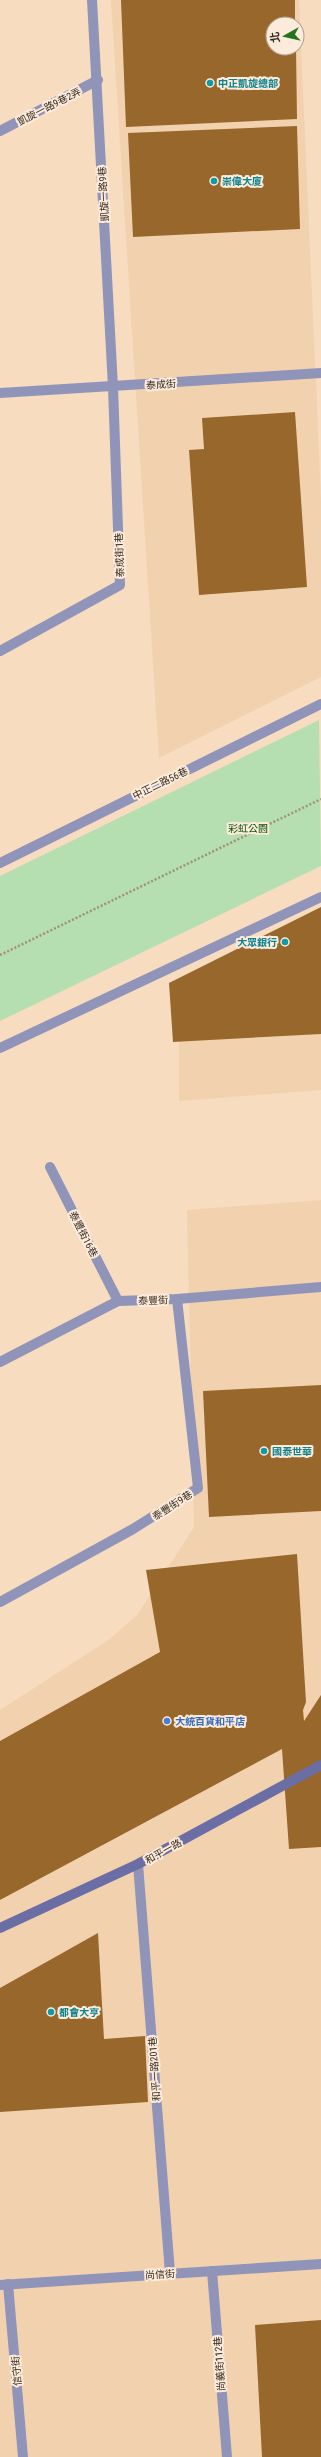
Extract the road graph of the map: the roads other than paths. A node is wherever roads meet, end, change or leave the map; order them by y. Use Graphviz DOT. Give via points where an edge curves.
graph roads {
  1 [pos="92,0"];
  2 [pos="98,80"];
  3 [pos="0,131"];
  4 [pos="321,373"];
  5 [pos="113,387"];
  6 [pos="0,393"];
  7 [pos="0,651"];
  8 [pos="321,704"];
  9 [pos="0,863"];
  10 [pos="321,897"];
  11 [pos="0,1048"];
  12 [pos="50,1167"];
  13 [pos="321,1287"];
  14 [pos="177,1299"];
  15 [pos="118,1301"];
  16 [pos="0,1362"];
  17 [pos="0,1602"];
  18 [pos="321,1765"];
  19 [pos="138,1864"];
  20 [pos="0,1928"];
  21 [pos="321,2264"];
  22 [pos="212,2271"];
  23 [pos="170,2273"];
  24 [pos="4,2284"];
  25 [pos="23,2457"];
  26 [pos="227,2457"];
  1 -- 2 [label="street, 凱旋一路9巷"];
  2 -- 3 [label="street, 凱旋一路9巷2弄"];
  2 -- 5 [label="street, 凱旋一路9巷"];
  4 -- 5 [label="street, 泰成街"];
  5 -- 6 [label="street, 泰成街"];
  5 -- 7 [label="street, 泰成街1巷" via="120,585"];
  8 -- 9 [label="street, 中正二路56巷"];
  10 -- 11 [label="street"];
  12 -- 15 [label="street, 泰豐街16巷"];
  13 -- 14 [label="street, 泰豐街"];
  14 -- 15 [label="street, 泰豐街"];
  14 -- 17 [label="street, 泰豐街9巷" via="198,1488 133,1529"];
  15 -- 16 [label="street, 泰豐街"];
  18 -- 19 [label="street, 和平一路"];
  19 -- 20 [label="street, 和平一路"];
  19 -- 23 [label="street, 和平一路201巷"];
  21 -- 22 [label="street, 尚信街"];
  22 -- 23 [label="street, 尚信街"];
  22 -- 26 [label="street, 尚義街112巷"];
  23 -- 24 [label="street, 尚信街"];
  24 -- 25 [label="street, 信守街"];
}
